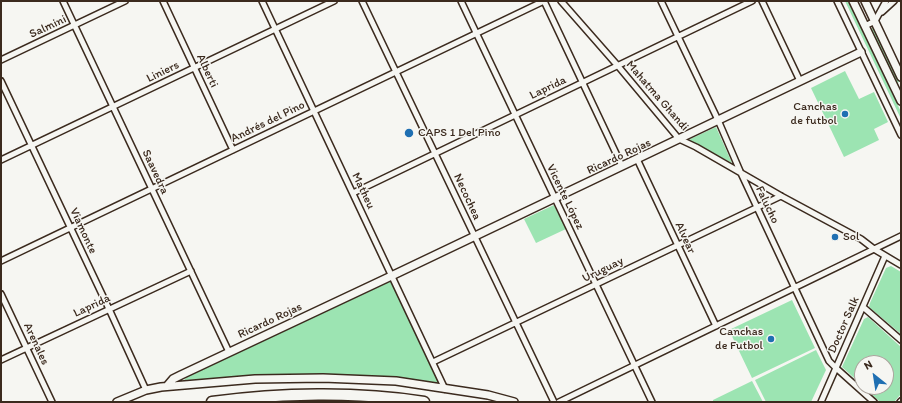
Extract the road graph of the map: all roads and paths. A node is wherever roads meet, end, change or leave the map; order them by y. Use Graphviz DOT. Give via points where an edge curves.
graph roads {
  1 [pos="63,1"];
  2 [pos="125,1"];
  3 [pos="163,1"];
  4 [pos="262,1"];
  5 [pos="334,1"];
  6 [pos="362,1"];
  7 [pos="461,1"];
  8 [pos="544,1"];
  9 [pos="561,1"];
  10 [pos="661,1"];
  11 [pos="752,1"];
  12 [pos="762,1"];
  13 [pos="837,1"];
  14 [pos="853,1"];
  15 [pos="866,1"];
  16 [pos="886,1"];
  17 [pos="894,1"];
  18 [pos="879,14"];
  19 [pos="875,21"];
  20 [pos="75,25"];
  21 [pos="865,26"];
  22 [pos="275,29"];
  23 [pos="476,33"];
  24 [pos="678,36"];
  25 [pos="862,53"];
  26 [pos="1,60"];
  27 [pos="618,66"];
  28 [pos="194,68"];
  29 [pos="396,72"];
  30 [pos="901,77"];
  31 [pos="1,81"];
  32 [pos="800,81"];
  33 [pos="583,82"];
  34 [pos="901,101"];
  35 [pos="113,107"];
  36 [pos="314,111"];
  37 [pos="515,115"];
  38 [pos="718,121"];
  39 [pos="901,135"];
  40 [pos="680,139"];
  41 [pos="32,146"];
  42 [pos="233,150"];
  43 [pos="435,153"];
  44 [pos="1,160"];
  45 [pos="637,160"];
  46 [pos="622,166"];
  47 [pos="740,171"];
  48 [pos="152,188"];
  49 [pos="353,193"];
  50 [pos="781,196"];
  51 [pos="555,199"];
  52 [pos="757,207"];
  53 [pos="71,228"];
  54 [pos="901,236"];
  55 [pos="475,237"];
  56 [pos="678,245"];
  57 [pos="874,249"];
  58 [pos="885,256"];
  59 [pos="1,261"];
  60 [pos="901,265"];
  61 [pos="191,270"];
  62 [pos="390,277"];
  63 [pos="596,284"];
  64 [pos="795,288"];
  65 [pos="1,294"];
  66 [pos="863,307"];
  67 [pos="109,309"];
  68 [pos="516,322"];
  69 [pos="716,326"];
  70 [pos="901,340"];
  71 [pos="27,348"];
  72 [pos="229,352"];
  73 [pos="1,360"];
  74 [pos="433,362"];
  75 [pos="634,365"];
  76 [pos="836,368"];
  77 [pos="167,386"];
  78 [pos="445,389"];
  79 [pos="146,390"];
  80 [pos="52,402"];
  81 [pos="116,402"];
  82 [pos="212,402"];
  83 [pos="424,402"];
  84 [pos="514,402"];
  85 [pos="554,402"];
  86 [pos="559,402"];
  87 [pos="652,402"];
  88 [pos="821,402"];
  89 [pos="874,402"];
  1 -- 20 [label="street, Saavedra"];
  2 -- 20 [label="street, Salmini"];
  3 -- 28 [label="street, Alberti"];
  4 -- 22 [label="street, Matheu"];
  5 -- 22 [label="street, Liniers"];
  6 -- 29 [label="street, Necochea"];
  7 -- 23 [label="street, Vicente López"];
  8 -- 23 [label="street, Andrés del Pino"];
  8 -- 33 [label="street"];
  9 -- 27 [label="street, Mahatma Ghandi"];
  10 -- 24 [label="street, Falucho"];
  11 -- 24 [label="street, Laprida"];
  12 -- 32 [label="street"];
  13 -- 25 [label="street"];
  14 -- 21 [label="street"];
  15 -- 19 [label="street"];
  16 -- 18 [label="street"];
  17 -- 18 [label="street"];
  18 -- 19 [label="street"];
  19 -- 21 [label="street"];
  19 -- 30 [label="street"];
  20 -- 26 [label="street, Salmini"];
  20 -- 35 [label="street, Saavedra"];
  21 -- 34 [label="street"];
  22 -- 28 [label="street, Liniers"];
  22 -- 36 [label="street, Matheu"];
  23 -- 29 [label="street, Andrés del Pino"];
  23 -- 37 [label="street, Vicente López"];
  24 -- 27 [label="street, Laprida"];
  24 -- 38 [label="street, Falucho"];
  25 -- 32 [label="street, Ricardo Rojas"];
  25 -- 38 [label="street, Ricardo Rojas"];
  25 -- 39 [label="street"];
  27 -- 33 [label="street, Laprida"];
  27 -- 40 [label="street, Mahatma Ghandi"];
  28 -- 35 [label="street, Liniers"];
  28 -- 42 [label="street, Alberti"];
  29 -- 36 [label="street, Andrés del Pino"];
  29 -- 43 [label="street, Necochea"];
  31 -- 41 [label="street, Viamonte"];
  32 -- 38 [label="street, Ricardo Rojas"];
  33 -- 37 [label="street, Laprida"];
  33 -- 46 [label="street"];
  35 -- 41 [label="street, Liniers"];
  35 -- 48 [label="street, Saavedra"];
  36 -- 42 [label="street, Andrés del Pino"];
  36 -- 49 [label="street, Matheu"];
  37 -- 43 [label="street, Laprida"];
  37 -- 51 [label="street, Vicente López"];
  38 -- 40 [label="street, Ricardo Rojas"];
  38 -- 47 [label="street, Falucho"];
  40 -- 45 [label="street, Ricardo Rojas"];
  40 -- 47 [label="street, Mahatma Ghandi"];
  41 -- 44 [label="street, Liniers"];
  41 -- 53 [label="street, Viamonte"];
  42 -- 48 [label="street, Andrés del Pino"];
  43 -- 49 [label="street, Laprida"];
  43 -- 55 [label="street, Necochea"];
  45 -- 46 [label="street, Ricardo Rojas"];
  45 -- 51 [label="street, Ricardo Rojas"];
  45 -- 56 [label="street, Alvear"];
  46 -- 51 [label="street, Ricardo Rojas"];
  47 -- 50 [label="street, Mahatma Ghandi"];
  47 -- 52 [label="street, Falucho"];
  48 -- 53 [label="street, Andrés del Pino"];
  48 -- 61 [label="street, Saavedra"];
  49 -- 62 [label="street, Matheu"];
  50 -- 52 [label="street, Uruguay"];
  50 -- 57 [label="street, Mahatma Ghandi"];
  51 -- 55 [label="street, Ricardo Rojas"];
  51 -- 63 [label="street, Vicente López"];
  52 -- 56 [label="street, Uruguay"];
  52 -- 64 [label="street, Falucho"];
  53 -- 59 [label="street, Andrés del Pino"];
  53 -- 67 [label="street, Viamonte"];
  54 -- 57 [label="street"];
  55 -- 62 [label="street, Ricardo Rojas"];
  55 -- 68 [label="street, Necochea"];
  56 -- 63 [label="street, Uruguay"];
  56 -- 69 [label="street, Alvear"];
  57 -- 58 [label="street, Mahatma Ghandi"];
  57 -- 64 [label="street"];
  58 -- 60 [label="street, Mahatma Ghandi"];
  58 -- 66 [label="street, Doctor Salk"];
  61 -- 67 [label="street, Laprida"];
  61 -- 72 [label="street, Saavedra"];
  62 -- 72 [label="street, Ricardo Rojas"];
  62 -- 74 [label="street, Matheu"];
  63 -- 68 [label="street, Uruguay"];
  63 -- 75 [label="street, Vicente López"];
  64 -- 69 [label="street"];
  64 -- 76 [label="street, Falucho" via="829,361"];
  65 -- 71 [label="street, Arenales"];
  66 -- 70 [label="street"];
  66 -- 76 [label="street, Doctor Salk"];
  67 -- 71 [label="street, Laprida"];
  67 -- 79 [label="street, Viamonte"];
  68 -- 74 [label="street, Uruguay"];
  68 -- 85 [label="street, Necochea"];
  69 -- 75 [label="street"];
  71 -- 73 [label="street, Laprida"];
  71 -- 80 [label="street, Arenales"];
  72 -- 77 [label="street, Ricardo Rojas" via="173,379"];
  74 -- 78 [label="street, Matheu"];
  75 -- 86 [label="street"];
  75 -- 87 [label="street, Vicente López"];
  76 -- 88 [label="street, Doctor Salk"];
  76 -- 89 [label="street, Falucho"];
  77 -- 78 [label="street" via="255,379 322,378 396,381"];
  77 -- 79 [label="street"];
  78 -- 84 [label="street" via="488,395"];
  79 -- 81 [label="street"];
  82 -- 83 [label="highway" via="334,394"];
}
